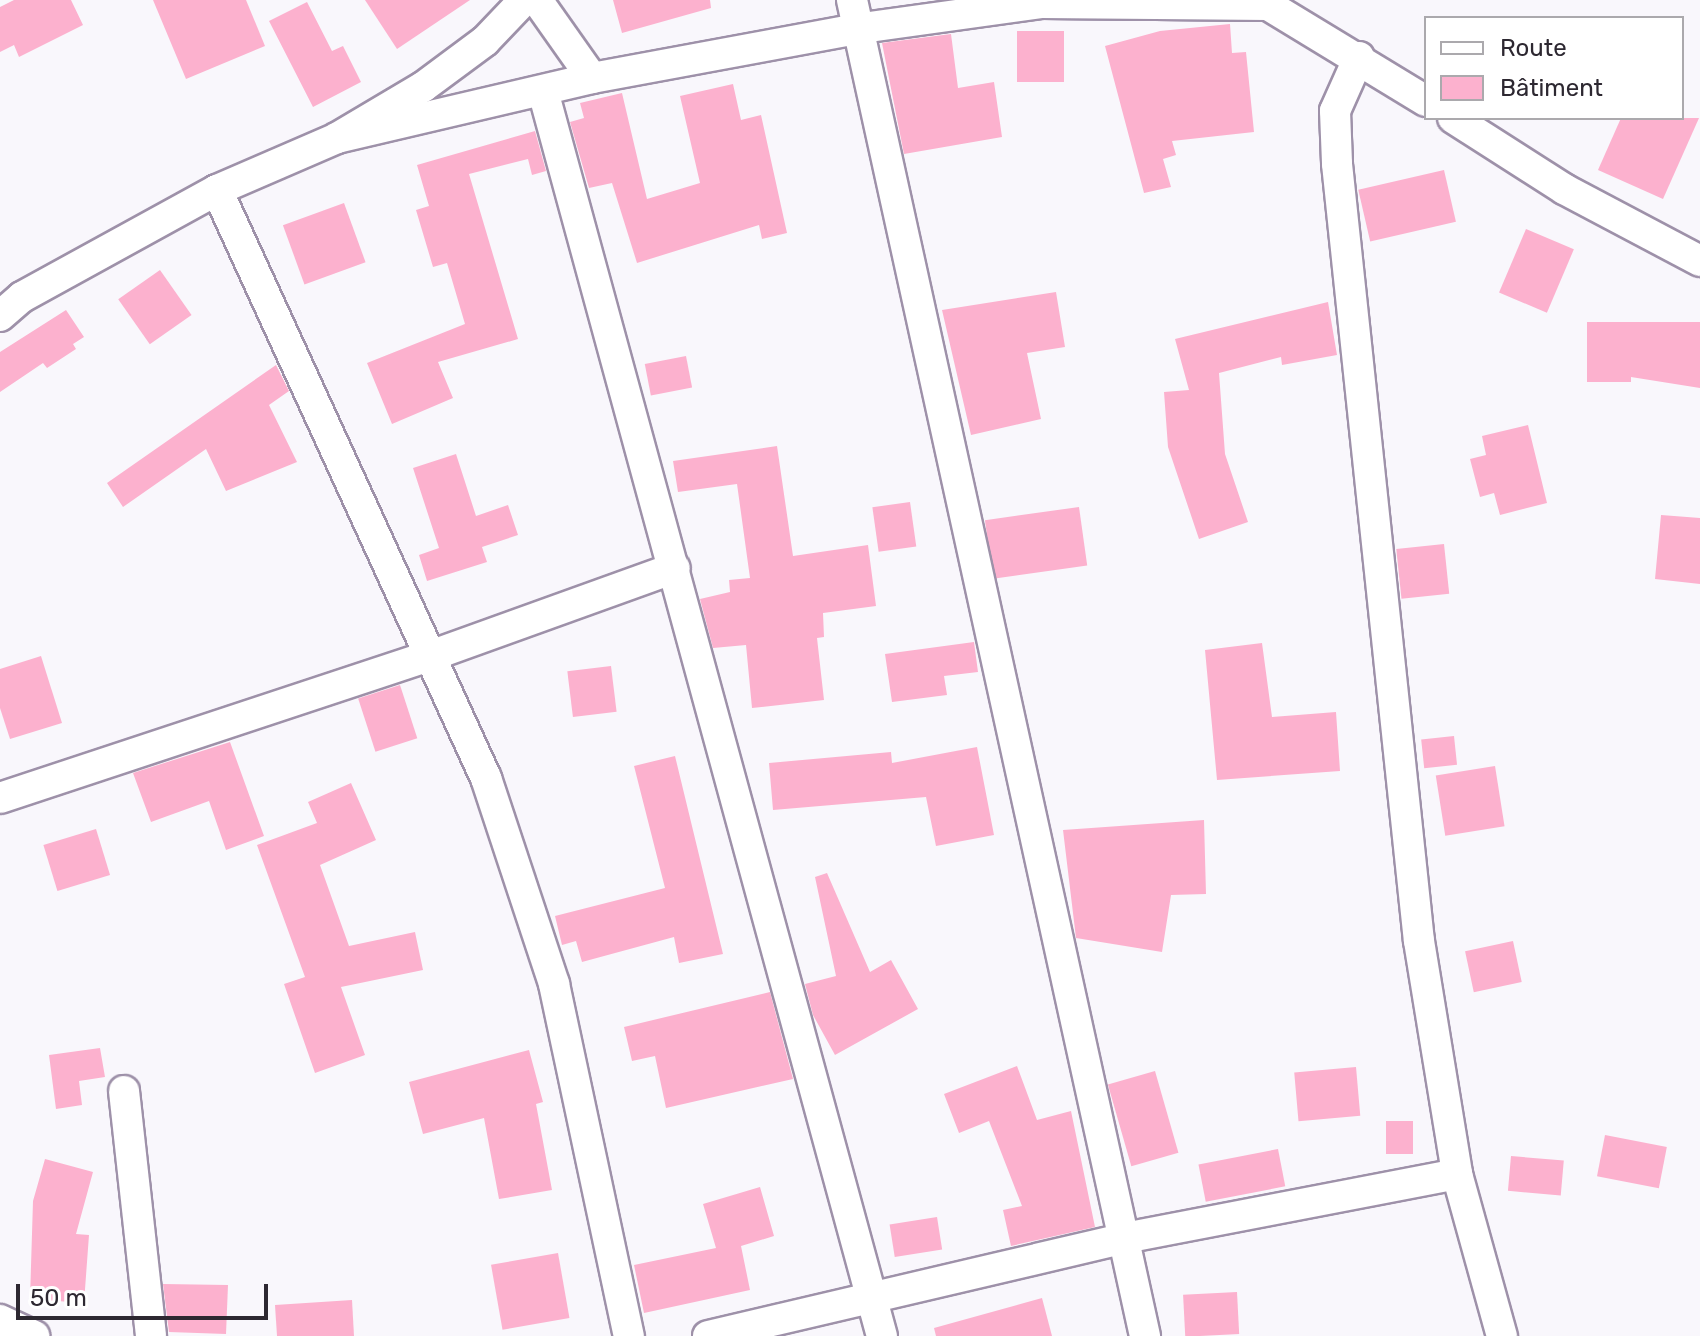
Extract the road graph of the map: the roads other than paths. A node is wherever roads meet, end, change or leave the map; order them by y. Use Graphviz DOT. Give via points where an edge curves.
graph roads {
  1 [pos="524,0"];
  2 [pos="537,0"];
  3 [pos="852,0"];
  4 [pos="862,28"];
  5 [pos="1359,57"];
  6 [pos="592,78"];
  7 [pos="543,91"];
  8 [pos="1424,100"];
  9 [pos="1456,120"];
  10 [pos="337,138"];
  11 [pos="217,190"];
  12 [pos="1700,261"];
  13 [pos="0,316"];
  14 [pos="675,568"];
  15 [pos="430,656"];
  16 [pos="0,798"];
  17 [pos="124,1091"];
  18 [pos="1457,1174"];
  19 [pos="1125,1238"];
  20 [pos="874,1300"];
  21 [pos="0,1320"];
  22 [pos="34,1336"];
  23 [pos="151,1336"];
  24 [pos="629,1336"];
  25 [pos="708,1336"];
  26 [pos="882,1336"];
  27 [pos="1145,1336"];
  28 [pos="1502,1336"];
  1 -- 10 [label="street" via="485,41 423,87"];
  2 -- 6 [label="street"];
  3 -- 4 [label="street"];
  4 -- 5 [label="street" via="1042,3 1268,5"];
  4 -- 6 [label="street"];
  4 -- 19 [label="street" via="987,631"];
  5 -- 8 [label="street"];
  5 -- 18 [label="street" via="1335,111 1337,164 1419,941"];
  6 -- 7 [label="street"];
  7 -- 10 [label="street"];
  7 -- 14 [label="street"];
  9 -- 12 [label="street" via="1564,189"];
  10 -- 11 [label="street"];
  11 -- 13 [label="street" via="22,297"];
  11 -- 15 [label="street"];
  14 -- 15 [label="street"];
  14 -- 20 [label="street"];
  15 -- 16 [label="street"];
  15 -- 24 [label="street" via="486,778 554,984"];
  17 -- 23 [label="street"];
  18 -- 19 [label="street"];
  18 -- 28 [label="street"];
  19 -- 20 [label="street"];
  19 -- 27 [label="street"];
  20 -- 25 [label="street"];
  20 -- 26 [label="street"];
  21 -- 22 [label="street"];
}
